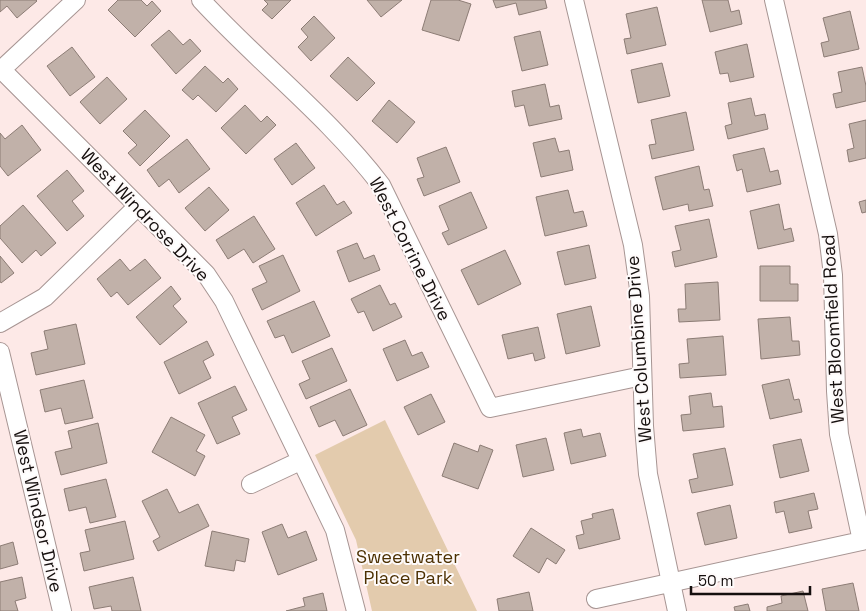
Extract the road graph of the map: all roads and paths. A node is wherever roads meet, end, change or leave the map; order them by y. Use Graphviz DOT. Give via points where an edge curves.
graph roads {
  1 [pos="76,0"];
  2 [pos="201,0"];
  3 [pos="574,0"];
  4 [pos="774,0"];
  5 [pos="1,70"];
  6 [pos="137,207"];
  7 [pos="0,323"];
  8 [pos="0,352"];
  9 [pos="642,376"];
  10 [pos="300,461"];
  11 [pos="251,484"];
  12 [pos="864,541"];
  13 [pos="672,583"];
  14 [pos="596,599"];
  15 [pos="62,611"];
  16 [pos="356,611"];
  17 [pos="677,611"];
  1 -- 5 [label="street"];
  2 -- 9 [label="street, West Corrine Drive" via="357,154 381,185 490,408"];
  3 -- 9 [label="street, West Columbine Drive" via="633,244 640,296"];
  4 -- 12 [label="street, West Bloomfield Road" via="828,234 833,275 839,434"];
  5 -- 6 [label="street, West Windrose Drive"];
  6 -- 7 [label="street" via="45,297"];
  6 -- 10 [label="street, West Windrose Drive" via="206,274 224,301"];
  8 -- 15 [label="street, West Windsor Drive"];
  9 -- 13 [label="street, West Columbine Drive" via="648,474"];
  10 -- 11 [label="street"];
  10 -- 16 [label="street, West Windrose Drive" via="335,530"];
  12 -- 13 [label="street"];
  13 -- 14 [label="street"];
  13 -- 17 [label="street, West Columbine Drive"];
}
